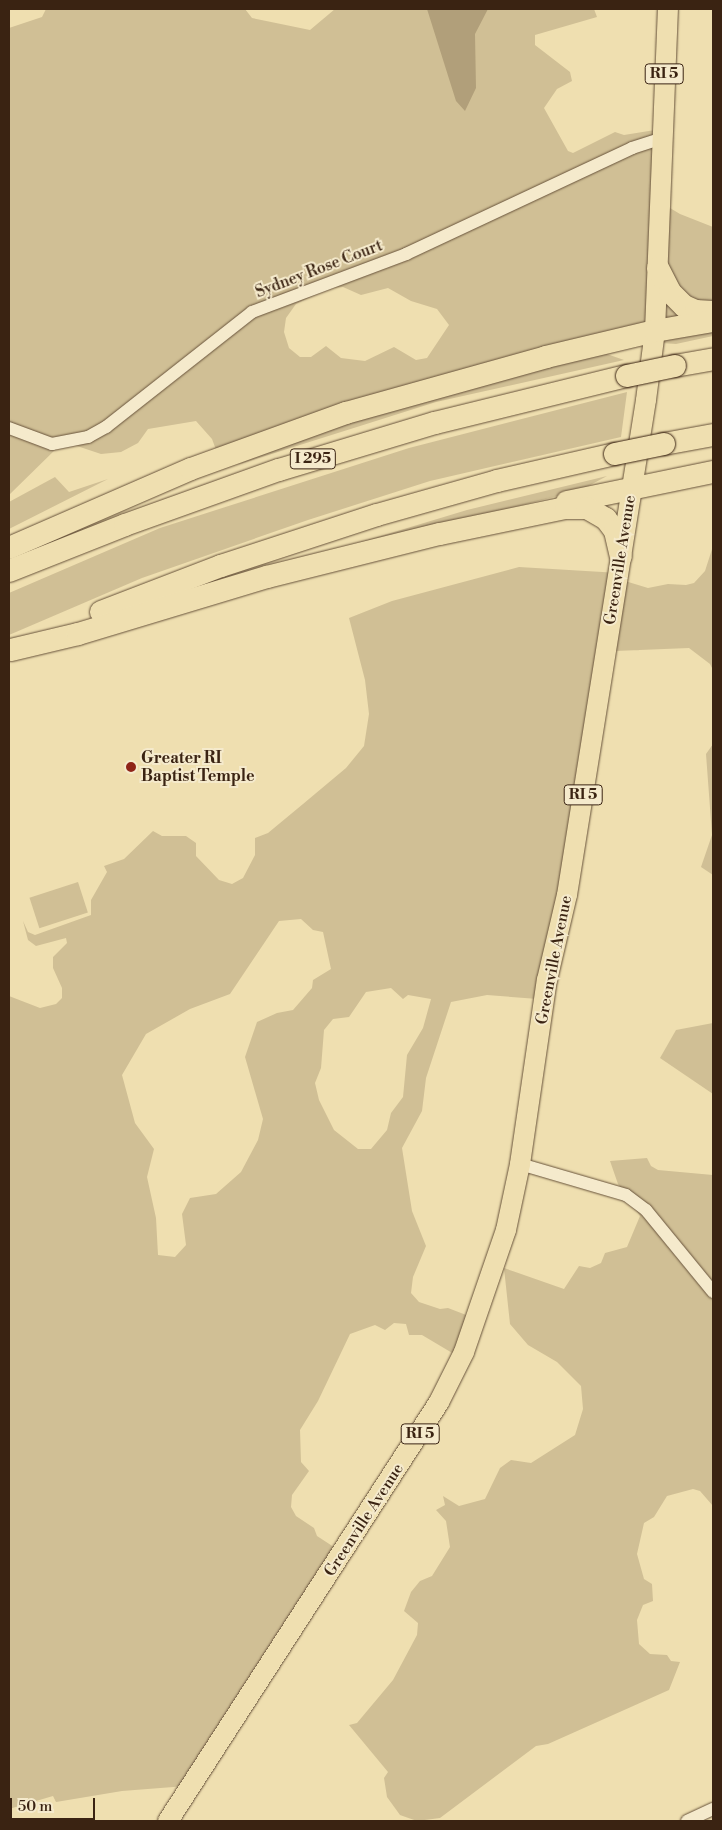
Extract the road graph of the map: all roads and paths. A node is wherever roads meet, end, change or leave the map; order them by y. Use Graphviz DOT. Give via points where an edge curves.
graph roads {
  1 [pos="668,9"];
  2 [pos="662,138"];
  3 [pos="658,268"];
  4 [pos="713,312"];
  5 [pos="713,321"];
  6 [pos="655,331"];
  7 [pos="713,359"];
  8 [pos="9,428"];
  9 [pos="713,435"];
  10 [pos="713,472"];
  11 [pos="632,486"];
  12 [pos="464,529"];
  13 [pos="9,548"];
  14 [pos="621,556"];
  15 [pos="9,571"];
  16 [pos="10,651"];
  17 [pos="520,1164"];
  18 [pos="713,1292"];
  19 [pos="713,1809"];
  20 [pos="168,1821"];
  21 [pos="687,1821"];
  1 -- 2 [label="main road, Greenville Avenue / RI 5"];
  2 -- 3 [label="main road, Greenville Avenue / RI 5"];
  2 -- 8 [label="street, Sydney Rose Court" via="632,148 406,254 252,312 106,427 88,437 52,444"];
  3 -- 4 [label="highway" via="670,292 684,306 696,312"];
  3 -- 6 [label="main road, Greenville Avenue / RI 5"];
  5 -- 6 [label="highway"];
  6 -- 11 [label="main road, Greenville Avenue / RI 5"];
  6 -- 13 [label="highway" via="464,377 346,413 183,472"];
  7 -- 15 [label="highway, I 295, bridge" via="626,376 435,423 279,470 163,510"];
  9 -- 16 [label="highway, bridge" via="465,490 338,527 182,581"];
  10 -- 11 [label="highway"];
  11 -- 12 [label="highway"];
  11 -- 14 [label="main road, Greenville Avenue / RI 5"];
  12 -- 14 [label="highway" via="566,508 587,508 611,524"];
  12 -- 16 [label="highway" via="267,577"];
  14 -- 17 [label="main road, Greenville Avenue / RI 5" via="567,895 546,987"];
  17 -- 18 [label="street" via="626,1195 646,1210"];
  17 -- 20 [label="main road, Greenville Avenue / RI 5" via="496,1266 464,1352 439,1402"];
  19 -- 21 [label="street"];
}
